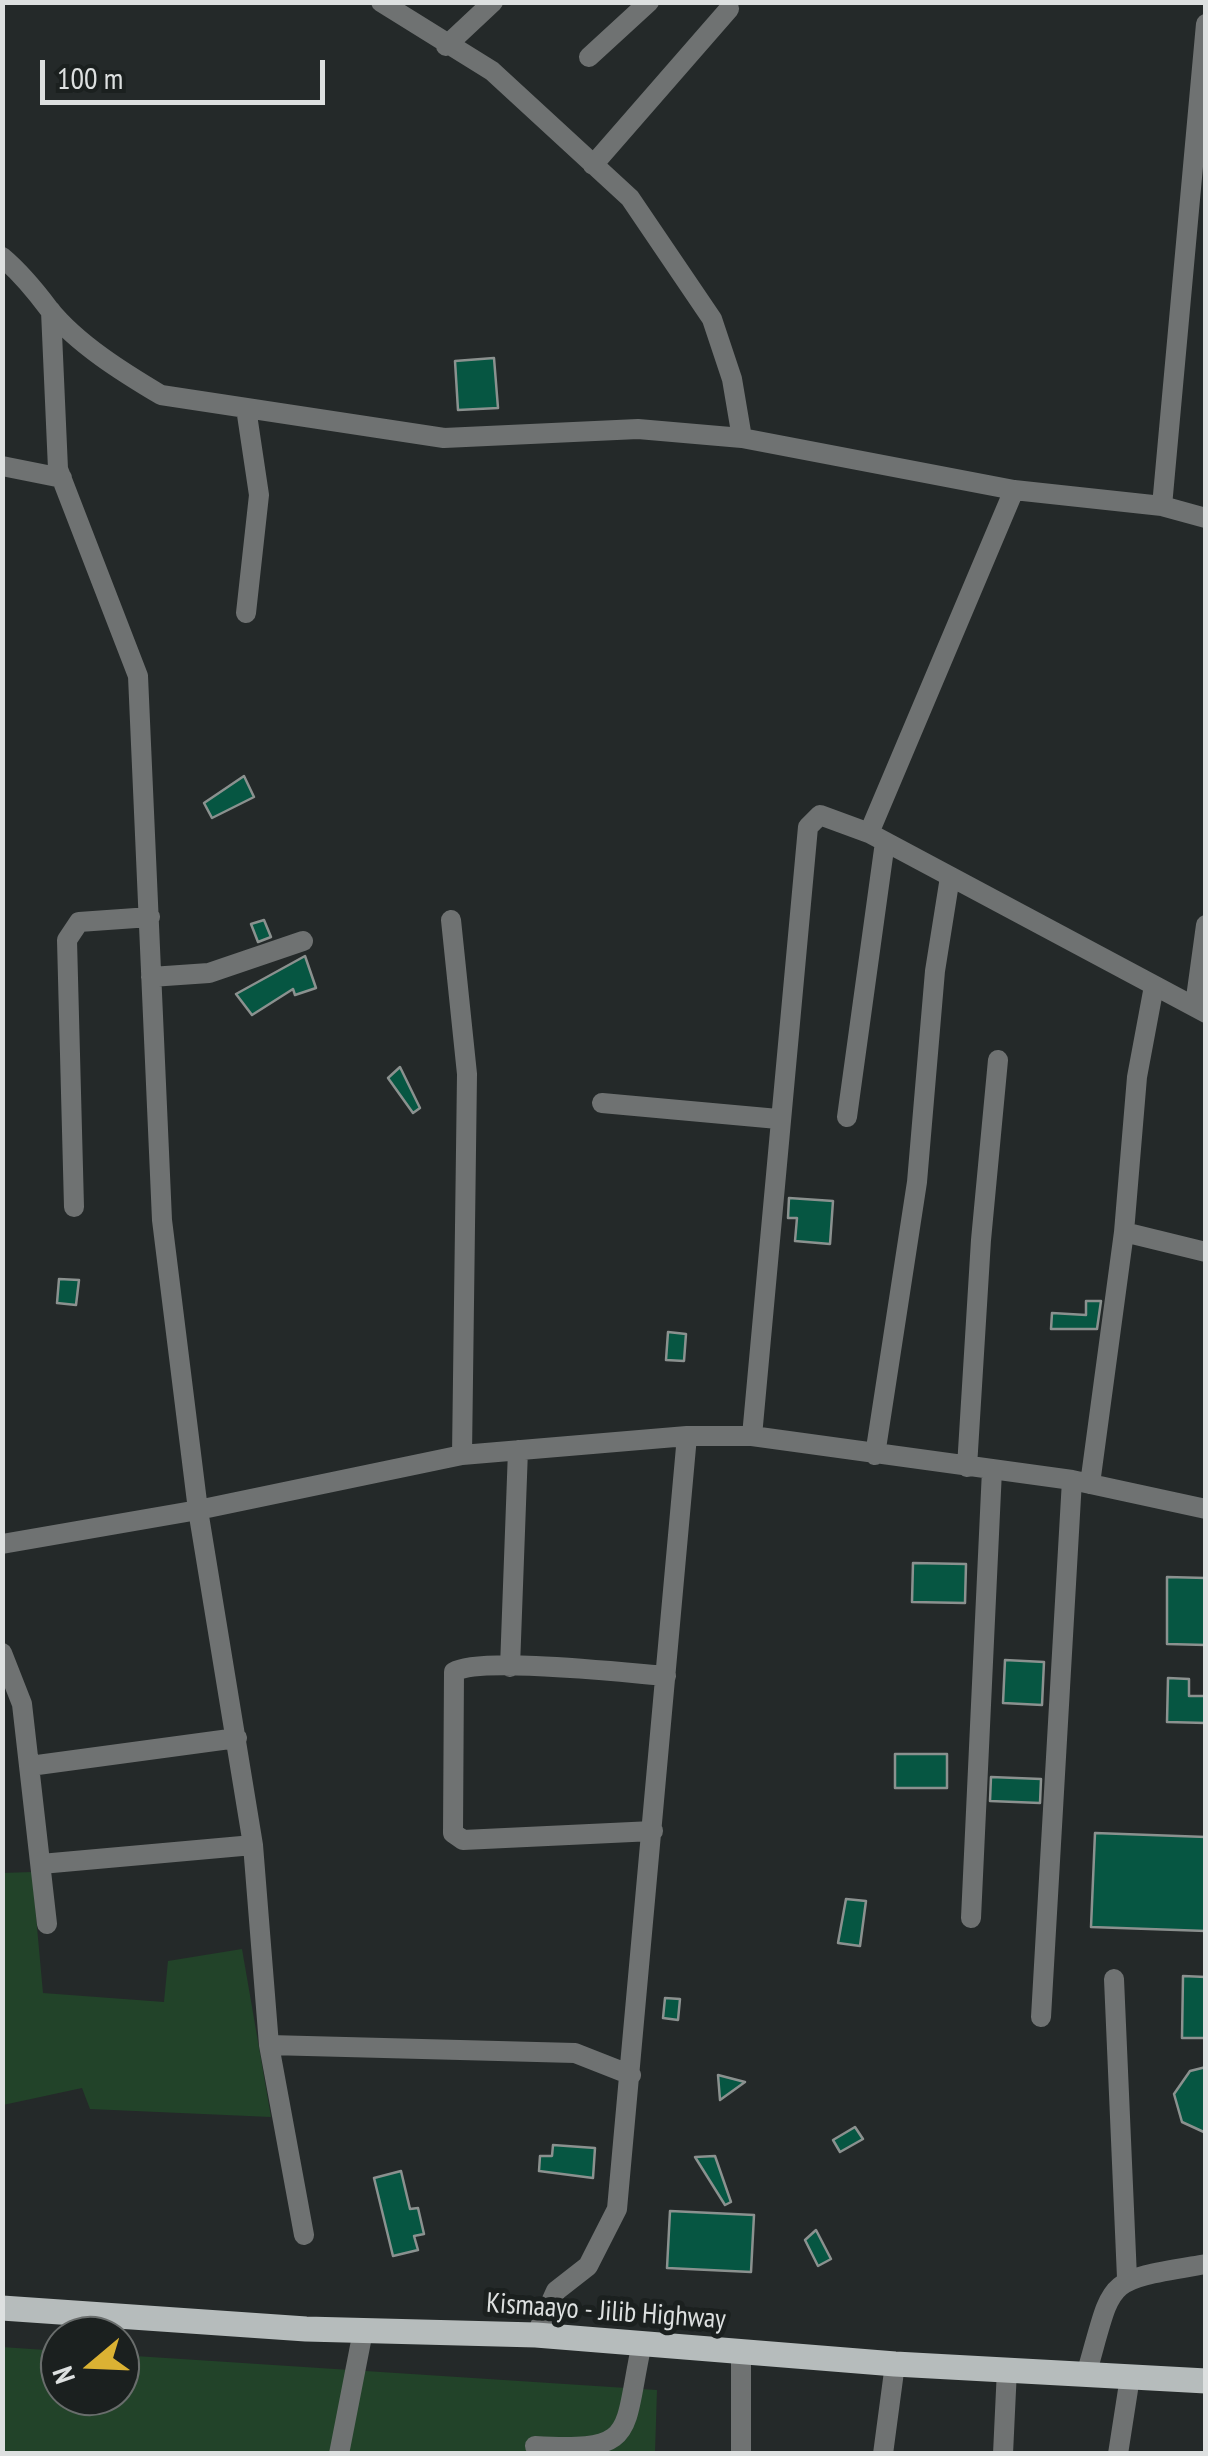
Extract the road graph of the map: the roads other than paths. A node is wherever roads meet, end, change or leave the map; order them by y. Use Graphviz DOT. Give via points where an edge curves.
graph roads {
  1 [pos="381,2"];
  2 [pos="493,2"];
  3 [pos="649,2"];
  4 [pos="729,9"];
  5 [pos="1206,24"];
  6 [pos="446,46"];
  7 [pos="588,57"];
  8 [pos="593,164"];
  9 [pos="2,256"];
  10 [pos="50,311"];
  11 [pos="246,408"];
  12 [pos="742,438"];
  13 [pos="2,466"];
  14 [pos="62,478"];
  15 [pos="1014,490"];
  16 [pos="1162,506"];
  17 [pos="1206,518"];
  18 [pos="246,613"];
  19 [pos="877,837"];
  20 [pos="950,877"];
  21 [pos="150,917"];
  22 [pos="451,920"];
  23 [pos="1206,925"];
  24 [pos="303,941"];
  25 [pos="151,977"];
  26 [pos="1154,986"];
  27 [pos="1200,1009"];
  28 [pos="998,1060"];
  29 [pos="602,1103"];
  30 [pos="848,1117"];
  31 [pos="778,1120"];
  32 [pos="74,1208"];
  33 [pos="1124,1232"];
  34 [pos="1206,1252"];
  35 [pos="687,1436"];
  36 [pos="752,1436"];
  37 [pos="518,1450"];
  38 [pos="462,1454"];
  39 [pos="875,1455"];
  40 [pos="967,1467"];
  41 [pos="992,1470"];
  42 [pos="1081,1482"];
  43 [pos="1206,1509"];
  44 [pos="198,1510"];
  45 [pos="2,1544"];
  46 [pos="2,1653"];
  47 [pos="510,1666"];
  48 [pos="666,1676"];
  49 [pos="238,1738"];
  50 [pos="30,1766"];
  51 [pos="653,1831"];
  52 [pos="252,1846"];
  53 [pos="41,1864"];
  54 [pos="971,1918"];
  55 [pos="48,1924"];
  56 [pos="1114,1979"];
  57 [pos="1041,2017"];
  58 [pos="268,2046"];
  59 [pos="631,2074"];
  60 [pos="304,2235"];
  61 [pos="1206,2264"];
  62 [pos="1127,2278"];
  63 [pos="2,2308"];
  64 [pos="362,2331"];
  65 [pos="536,2334"];
  66 [pos="642,2343"];
  67 [pos="741,2351"];
  68 [pos="895,2364"];
  69 [pos="1007,2369"];
  70 [pos="1086,2375"];
  71 [pos="1130,2377"];
  72 [pos="1206,2381"];
  73 [pos="536,2446"];
  74 [pos="340,2454"];
  75 [pos="741,2454"];
  76 [pos="882,2454"];
  77 [pos="1003,2454"];
  78 [pos="1118,2454"];
  1 -- 6 [label="street"];
  2 -- 6 [label="street"];
  3 -- 7 [label="street"];
  4 -- 8 [label="street"];
  5 -- 16 [label="street"];
  6 -- 8 [label="street" via="492,72"];
  8 -- 12 [label="street" via="630,198 712,319"];
  9 -- 10 [label="street" via="35,285"];
  10 -- 11 [label="street" via="161,396"];
  10 -- 14 [label="street"];
  11 -- 12 [label="street" via="444,438 638,429"];
  11 -- 18 [label="street" via="258,495"];
  12 -- 15 [label="street"];
  13 -- 14 [label="street"];
  14 -- 21 [label="street" via="138,676"];
  15 -- 16 [label="street"];
  15 -- 19 [label="street"];
  16 -- 17 [label="street"];
  19 -- 20 [label="street"];
  19 -- 30 [label="street"];
  19 -- 31 [label="street" via="820,815 808,827"];
  20 -- 26 [label="street"];
  20 -- 39 [label="street" via="917,1182"];
  21 -- 25 [label="street"];
  21 -- 32 [label="street" via="79,922 67,940"];
  22 -- 38 [label="street" via="467,1074"];
  23 -- 27 [label="street"];
  24 -- 25 [label="street" via="209,973"];
  25 -- 44 [label="street" via="162,1220"];
  26 -- 27 [label="street"];
  26 -- 33 [label="street"];
  28 -- 40 [label="street"];
  29 -- 31 [label="street"];
  31 -- 36 [label="street"];
  33 -- 34 [label="street"];
  33 -- 42 [label="street"];
  35 -- 36 [label="street"];
  35 -- 37 [label="street"];
  35 -- 48 [label="street"];
  36 -- 39 [label="street"];
  37 -- 38 [label="street"];
  37 -- 47 [label="street"];
  38 -- 44 [label="street"];
  39 -- 40 [label="street"];
  40 -- 41 [label="street"];
  41 -- 42 [label="street"];
  41 -- 54 [label="street"];
  42 -- 43 [label="street"];
  42 -- 57 [label="street"];
  44 -- 45 [label="street"];
  44 -- 49 [label="street"];
  46 -- 50 [label="street" via="22,1704"];
  47 -- 48 [label="street"];
  47 -- 51 [label="street" via="454,1672 453,1834 462,1840"];
  48 -- 51 [label="street"];
  49 -- 50 [label="street"];
  49 -- 52 [label="street"];
  50 -- 53 [label="street"];
  51 -- 59 [label="street"];
  52 -- 53 [label="street"];
  52 -- 58 [label="street"];
  53 -- 55 [label="street"];
  56 -- 62 [label="street"];
  58 -- 59 [label="street" via="575,2053"];
  58 -- 60 [label="street"];
  59 -- 65 [label="street" via="617,2210 588,2266 556,2291"];
  61 -- 62 [label="street"];
  62 -- 70 [label="street" via="1109,2296"];
  63 -- 64 [label="main road, Kismaayo - Jilib Highway"];
  64 -- 65 [label="main road, Kismaayo - Jilib Highway"];
  64 -- 74 [label="street"];
  65 -- 66 [label="main road, Kismaayo - Jilib Highway"];
  66 -- 67 [label="main road, Kismaayo - Jilib Highway"];
  66 -- 73 [label="street" via="623,2430 610,2444"];
  67 -- 68 [label="main road, Kismaayo - Jilib Highway"];
  67 -- 75 [label="street"];
  68 -- 69 [label="main road, Kismaayo - Jilib Highway"];
  68 -- 76 [label="street"];
  69 -- 70 [label="main road, Kismaayo - Jilib Highway"];
  69 -- 77 [label="street"];
  70 -- 71 [label="main road, Kismaayo - Jilib Highway"];
  71 -- 72 [label="main road, Kismaayo - Jilib Highway"];
  71 -- 78 [label="street"];
}
